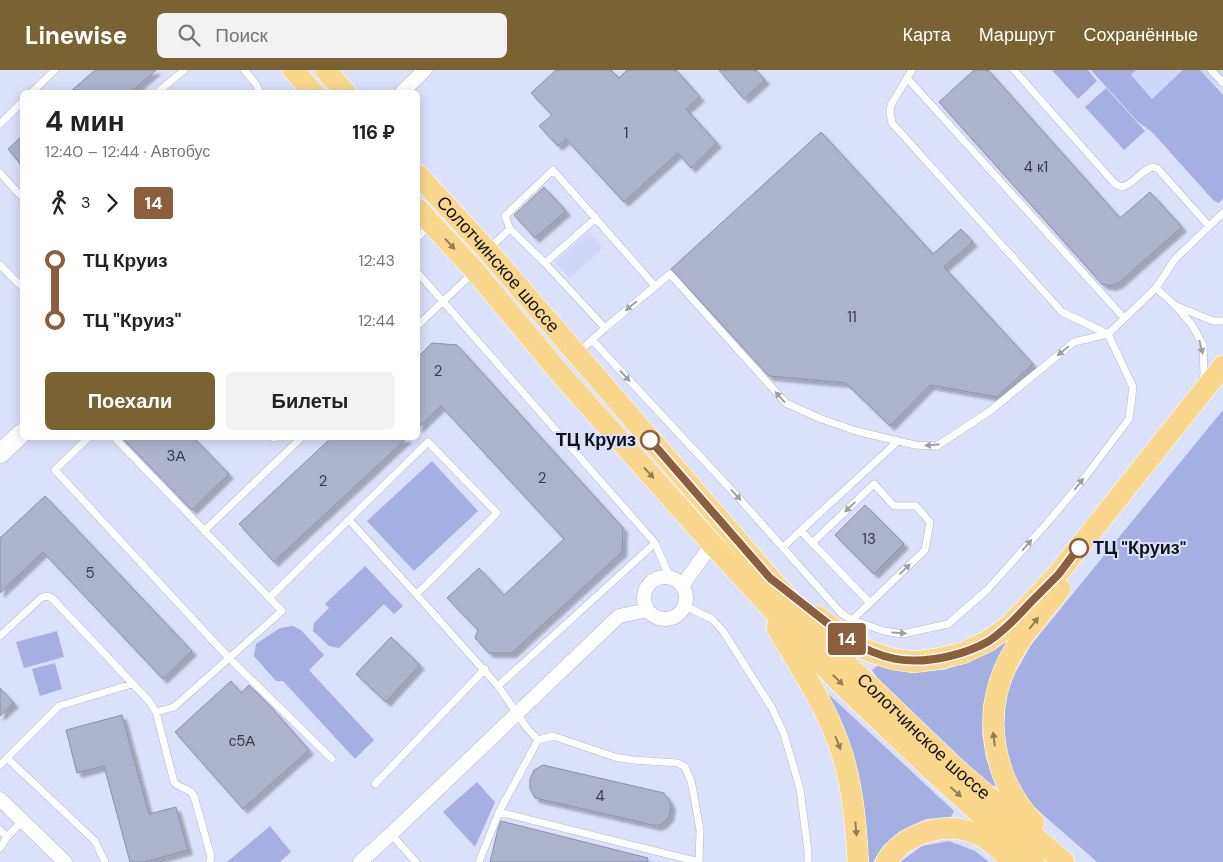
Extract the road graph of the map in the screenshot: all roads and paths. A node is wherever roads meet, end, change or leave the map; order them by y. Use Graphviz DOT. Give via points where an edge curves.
graph roads {
  1 [pos="55,70"];
  2 [pos="184,70"];
  3 [pos="244,70"];
  4 [pos="293,70"];
  5 [pos="325,70"];
  6 [pos="426,70"];
  7 [pos="912,70"];
  8 [pos="1014,70"];
  9 [pos="1216,72"];
  10 [pos="906,78"];
  11 [pos="1223,83"];
  12 [pos="34,90"];
  13 [pos="160,90"];
  14 [pos="259,90"];
  15 [pos="311,90"];
  16 [pos="343,90"];
  17 [pos="404,90"];
  18 [pos="20,104"];
  19 [pos="0,124"];
  20 [pos="0,173"];
  21 [pos="420,177"];
  22 [pos="20,195"];
  23 [pos="1223,212"];
  24 [pos="420,215"];
  25 [pos="596,218"];
  26 [pos="1209,226"];
  27 [pos="510,229"];
  28 [pos="425,231"];
  29 [pos="487,250"];
  30 [pos="545,263"];
  31 [pos="0,266"];
  32 [pos="475,271"];
  33 [pos="420,275"];
  34 [pos="20,285"];
  35 [pos="656,286"];
  36 [pos="1156,288"];
  37 [pos="442,301"];
  38 [pos="1176,306"];
  39 [pos="1124,318"];
  40 [pos="1223,321"];
  41 [pos="420,323"];
  42 [pos="605,328"];
  43 [pos="1108,334"];
  44 [pos="584,347"];
  45 [pos="1223,366"];
  46 [pos="558,372"];
  47 [pos="1223,383"];
  48 [pos="1200,396"];
  49 [pos="20,435"];
  50 [pos="86,440"];
  51 [pos="117,440"];
  52 [pos="299,440"];
  53 [pos="898,441"];
  54 [pos="0,454"];
  55 [pos="349,520"];
  56 [pos="204,531"];
  57 [pos="800,531"];
  58 [pos="655,542"];
  59 [pos="812,543"];
  60 [pos="712,544"];
  61 [pos="783,547"];
  62 [pos="670,578"];
  63 [pos="682,586"];
  64 [pos="763,586"];
  65 [pos="416,594"];
  66 [pos="269,598"];
  67 [pos="870,603"];
  68 [pos="685,606"];
  69 [pos="648,610"];
  70 [pos="852,620"];
  71 [pos="0,636"];
  72 [pos="229,658"];
  73 [pos="485,669"];
  74 [pos="132,684"];
  75 [pos="498,686"];
  76 [pos="156,712"];
  77 [pos="518,712"];
  78 [pos="538,740"];
  79 [pos="7,758"];
  80 [pos="332,759"];
  81 [pos="0,765"];
  82 [pos="374,784"];
  83 [pos="0,799"];
  84 [pos="499,812"];
  85 [pos="23,820"];
  86 [pos="0,830"];
  87 [pos="391,834"];
  88 [pos="7,838"];
  89 [pos="0,848"];
  90 [pos="65,862"];
  91 [pos="105,862"];
  92 [pos="210,862"];
  93 [pos="360,862"];
  94 [pos="416,862"];
  95 [pos="479,862"];
  96 [pos="699,862"];
  97 [pos="808,862"];
  98 [pos="858,862"];
  99 [pos="886,862"];
  100 [pos="1014,862"];
  101 [pos="1034,862"];
  102 [pos="1064,862"];
  103 [pos="1078,862"];
  1 -- 12 [label="lane"];
  2 -- 13 [label="lane"];
  3 -- 14 [label="lane"];
  4 -- 15 [label="main road"];
  5 -- 16 [label="main road"];
  6 -- 17 [label="street"];
  7 -- 10 [label="lane"];
  8 -- 26 [label="lane" via="1115,184 1122,187 1147,168 1158,169"];
  9 -- 11 [label="lane"];
  10 -- 39 [label="lane"];
  10 -- 43 [label="lane" via="891,105 892,123 1062,312"];
  18 -- 19 [label="lane"];
  20 -- 22 [label="lane"];
  21 -- 29 [label="main road, Солотчинское шоссе"];
  23 -- 26 [label="lane"];
  24 -- 28 [label="main road, Солотчинское шоссе"];
  25 -- 27 [label="lane" via="553,170 504,216"];
  25 -- 30 [label="lane"];
  25 -- 35 [label="lane"];
  26 -- 36 [label="lane" via="1175,259"];
  27 -- 29 [label="lane"];
  27 -- 30 [label="lane"];
  28 -- 32 [label="main road, Солотчинское шоссе, one-way"];
  29 -- 44 [label="main road, Солотчинское шоссе"];
  30 -- 42 [label="lane"];
  31 -- 34 [label="lane"];
  32 -- 37 [label="lane"];
  32 -- 46 [label="main road, Солотчинское шоссе"];
  33 -- 37 [label="lane"];
  35 -- 42 [label="lane, one-way"];
  53 -- 35 [label="lane, one-way" via="856,431 786,403 670,274"];
  36 -- 38 [label="lane"];
  36 -- 39 [label="lane"];
  37 -- 41 [label="lane"];
  37 -- 58 [label="lane"];
  38 -- 40 [label="lane"];
  38 -- 48 [label="lane, one-way" via="1192,325 1203,346 1204,373"];
  39 -- 43 [label="lane"];
  42 -- 44 [label="lane"];
  43 -- 53 [label="lane, one-way" via="1074,342 990,411 937,446"];
  70 -- 43 [label="lane, one-way" via="902,634 948,624 987,590 1048,522 1129,419 1133,388"];
  44 -- 46 [label="street"];
  44 -- 61 [label="lane, one-way" via="737,496"];
  44 -- 64 [label="main road, Солотчинское шоссе"];
  45 -- 48 [label="main road"];
  46 -- 60 [label="main road, Солотчинское шоссе, one-way"];
  103 -- 47 [label="main road, one-way" via="1026,814 1004,779 993,734 996,692 1021,640"];
  48 -- 64 [label="main road" via="1057,575 1010,625 963,653 914,662 874,653"];
  49 -- 54 [label="street"];
  50 -- 72 [label="lane" via="55,470"];
  51 -- 56 [label="lane"];
  52 -- 56 [label="lane"];
  53 -- 57 [label="lane"];
  55 -- 65 [label="lane"];
  55 -- 65 [label="lane" via="428,442 497,514"];
  55 -- 66 [label="lane"];
  56 -- 66 [label="lane"];
  57 -- 59 [label="lane"];
  57 -- 61 [label="lane"];
  58 -- 62 [label="lane"];
  58 -- 75 [label="lane"];
  59 -- 67 [label="lane"];
  67 -- 59 [label="lane, one-way" via="925,550 930,522 916,506 894,506 874,484"];
  60 -- 63 [label="street"];
  60 -- 64 [label="main road, Солотчинское шоссе"];
  61 -- 70 [label="lane" via="841,613"];
  62 -- 63 [label="street"];
  62 -- 69 [label="street" via="656,579 650,584 644,597"];
  63 -- 68 [label="street" via="686,592"];
  64 -- 98 [label="main road, one-way" via="843,755 852,796"];
  64 -- 101 [label="main road, Солотчинское шоссе, one-way" via="844,687"];
  64 -- 102 [label="main road, Солотчинское шоссе" via="953,766"];
  65 -- 73 [label="lane"];
  66 -- 72 [label="lane" via="282,610"];
  67 -- 70 [label="lane"];
  68 -- 69 [label="street" via="677,616 665,620"];
  68 -- 97 [label="lane" via="712,619 723,631 772,708 784,734 800,789"];
  69 -- 77 [label="street" via="619,616"];
  71 -- 74 [label="lane" via="41,598 52,598"];
  72 -- 76 [label="lane" via="174,707"];
  72 -- 80 [label="lane"];
  73 -- 75 [label="lane"];
  73 -- 82 [label="lane"];
  74 -- 76 [label="lane"];
  74 -- 79 [label="lane" via="59,706"];
  75 -- 77 [label="lane"];
  76 -- 92 [label="lane" via="174,782 194,796"];
  77 -- 78 [label="lane"];
  77 -- 87 [label="street"];
  78 -- 84 [label="lane"];
  78 -- 96 [label="lane" via="553,736 615,757 682,764 691,781 696,805 700,830"];
  79 -- 81 [label="lane"];
  79 -- 91 [label="lane" via="95,841"];
  83 -- 85 [label="street"];
  84 -- 95 [label="lane"];
  84 -- 96 [label="lane"];
  85 -- 88 [label="lane"];
  85 -- 90 [label="street"];
  86 -- 88 [label="lane"];
  87 -- 93 [label="street"];
  87 -- 94 [label="lane"];
  88 -- 89 [label="lane"];
  99 -- 100 [label="main road" via="907,840 919,834 955,828 979,835"];
}
